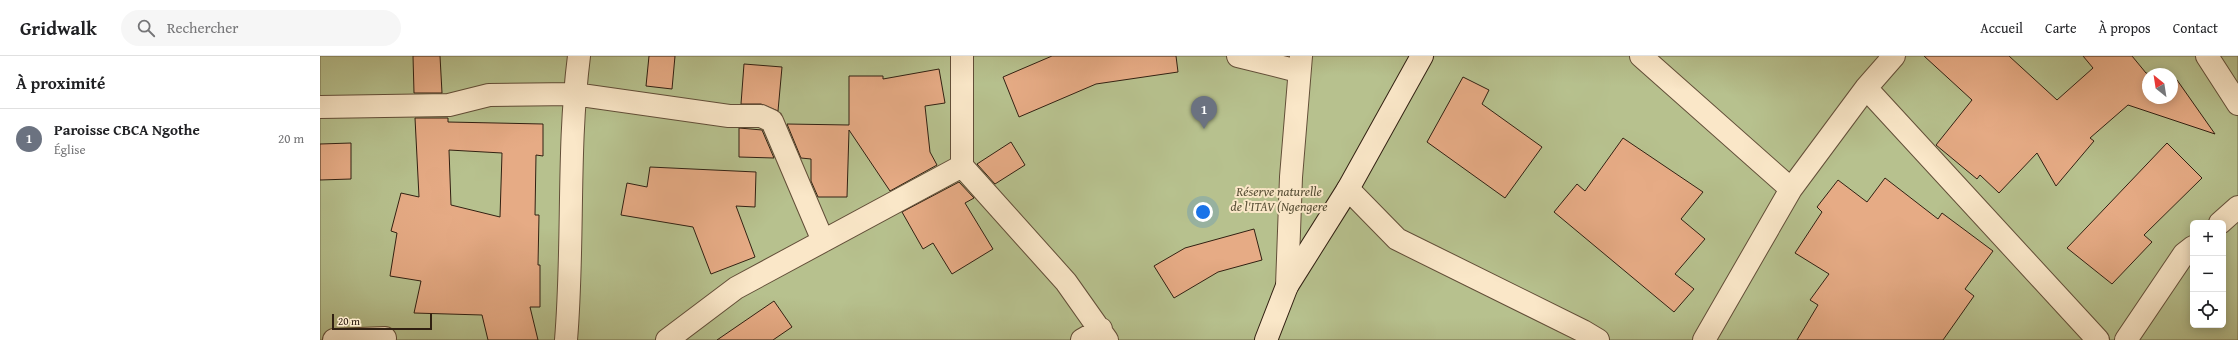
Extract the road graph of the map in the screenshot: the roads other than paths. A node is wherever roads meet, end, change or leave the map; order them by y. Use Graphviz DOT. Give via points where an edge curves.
graph roads {
  1 [pos="579,56"];
  2 [pos="962,56"];
  3 [pos="1238,56"];
  4 [pos="1422,56"];
  5 [pos="1642,56"];
  6 [pos="1894,56"];
  7 [pos="2207,56"];
  8 [pos="1300,63"];
  9 [pos="1866,88"];
  10 [pos="574,94"];
  11 [pos="2238,104"];
  12 [pos="320,108"];
  13 [pos="962,166"];
  14 [pos="1791,188"];
  15 [pos="1348,189"];
  16 [pos="2238,207"];
  17 [pos="2223,220"];
  18 [pos="823,241"];
  19 [pos="2190,249"];
  20 [pos="1287,286"];
  21 [pos="1104,335"];
  22 [pos="385,338"];
  23 [pos="334,340"];
  24 [pos="566,340"];
  25 [pos="667,340"];
  26 [pos="1082,340"];
  27 [pos="1266,340"];
  28 [pos="1598,340"];
  29 [pos="1704,340"];
  30 [pos="2098,340"];
  31 [pos="2126,340"];
  1 -- 10 [label="street"];
  2 -- 13 [label="street"];
  3 -- 8 [label="street"];
  4 -- 15 [label="street"];
  5 -- 14 [label="street"];
  6 -- 9 [label="street"];
  7 -- 11 [label="street"];
  8 -- 20 [label="street" via="1291,176"];
  9 -- 14 [label="street"];
  9 -- 30 [label="street"];
  10 -- 12 [label="street" via="489,95 449,105"];
  10 -- 18 [label="street" via="729,116 761,116 772,121"];
  10 -- 24 [label="street" via="570,300"];
  13 -- 18 [label="street"];
  13 -- 21 [label="street" via="1066,282"];
  14 -- 29 [label="street"];
  15 -- 20 [label="street"];
  15 -- 28 [label="street" via="1397,238"];
  16 -- 17 [label="street"];
  18 -- 25 [label="street" via="736,288"];
  19 -- 31 [label="street" via="2184,254"];
  20 -- 27 [label="street"];
  21 -- 26 [label="street"];
  22 -- 23 [label="street"];
}
